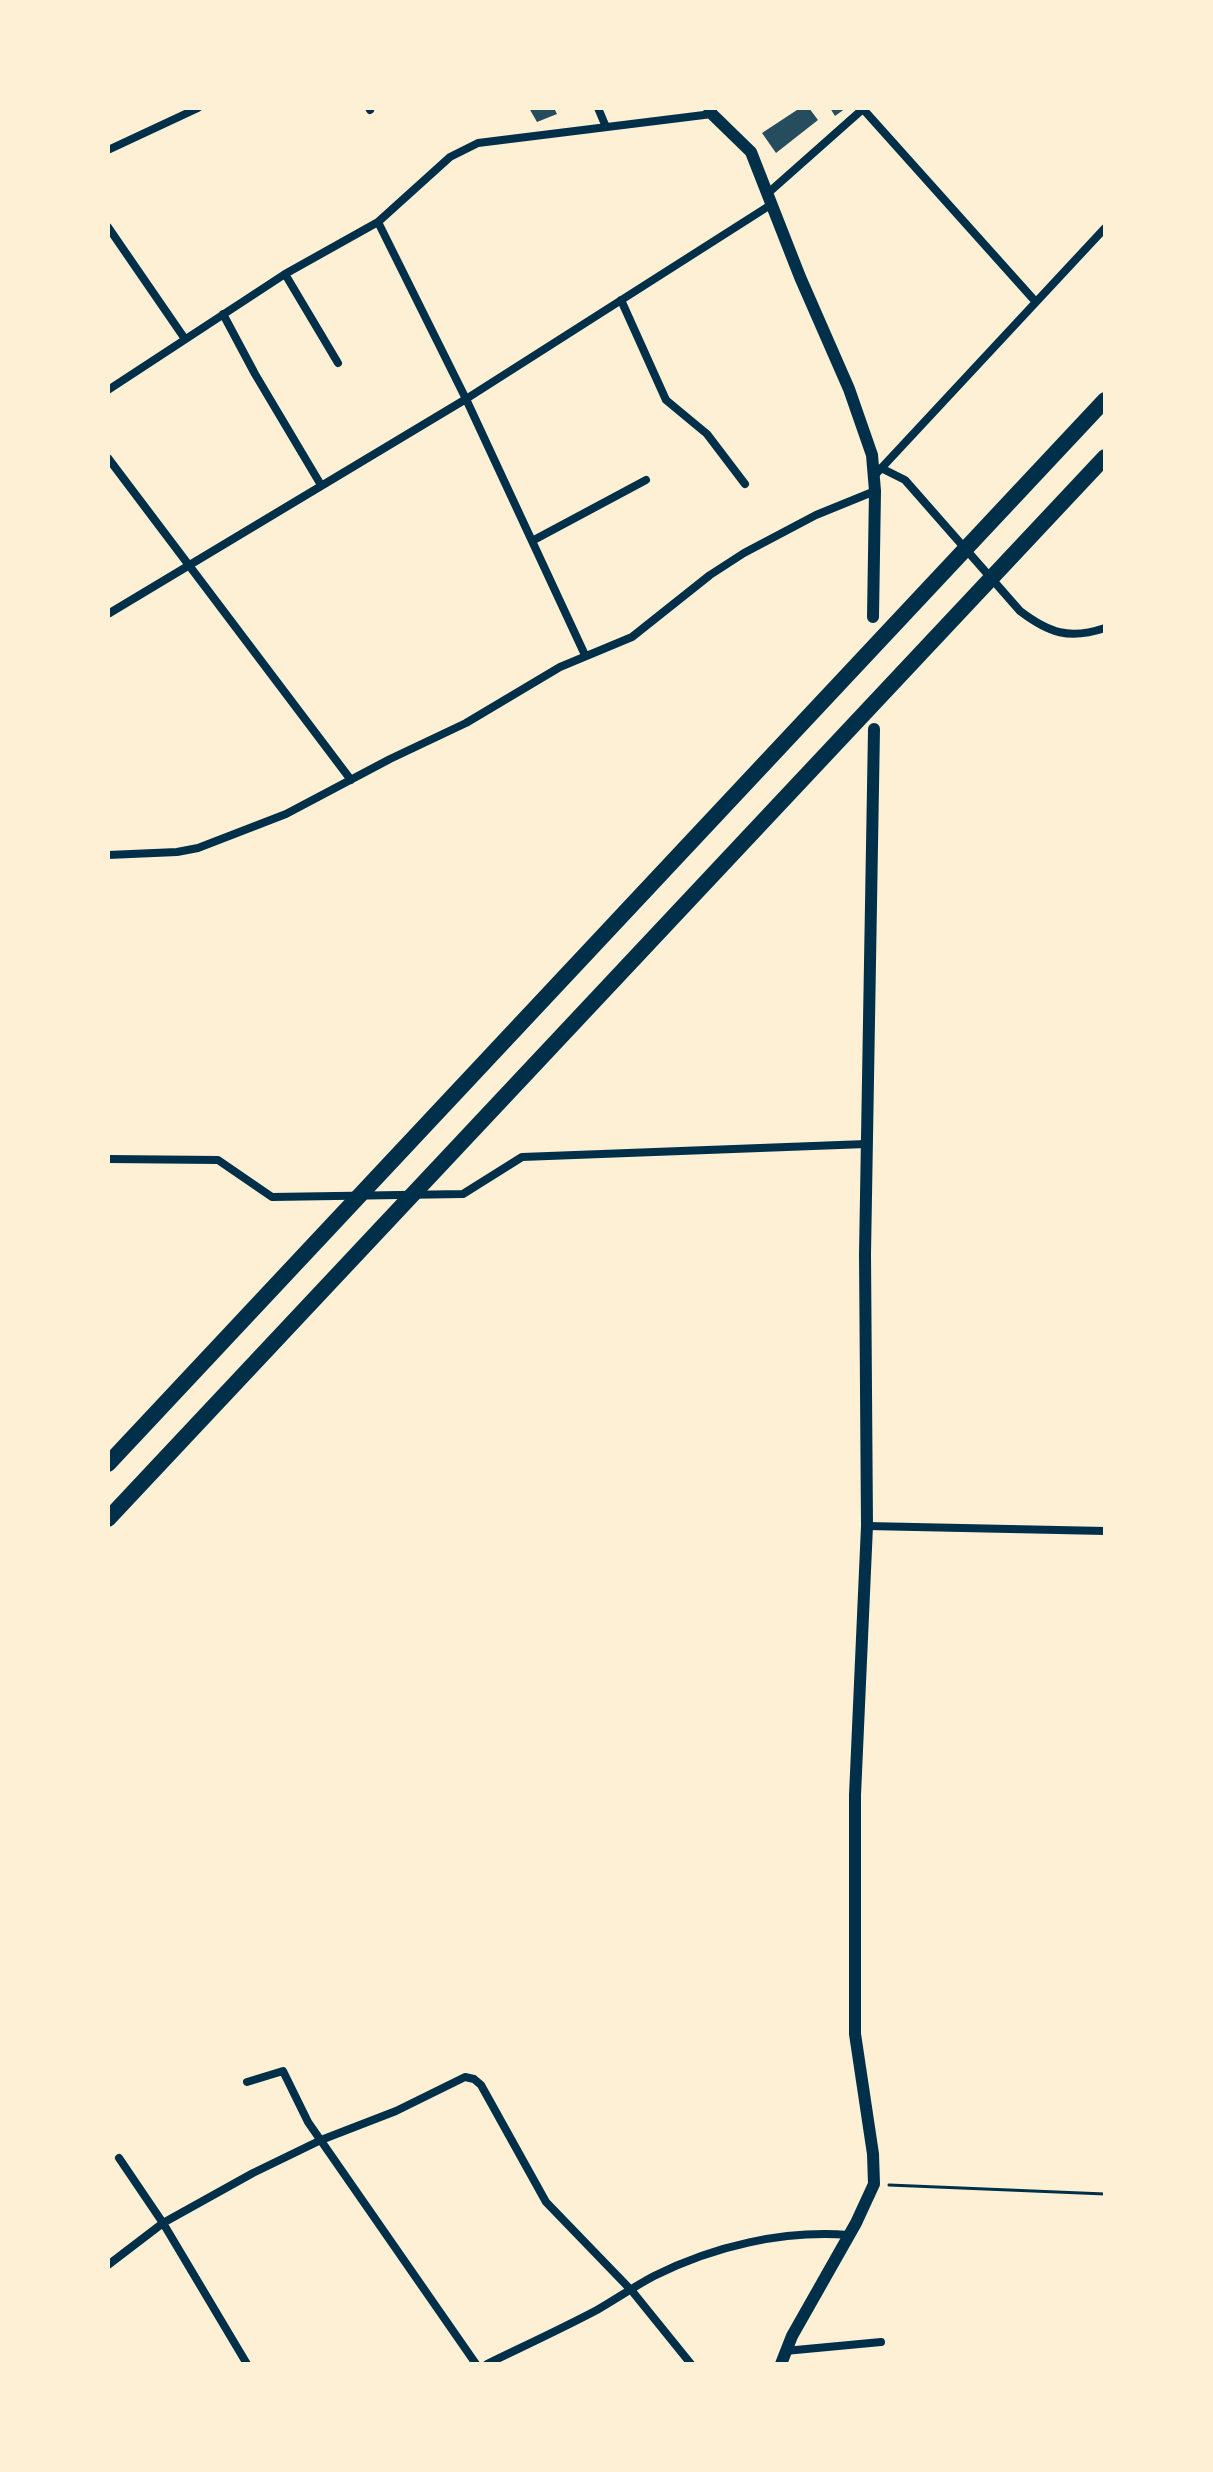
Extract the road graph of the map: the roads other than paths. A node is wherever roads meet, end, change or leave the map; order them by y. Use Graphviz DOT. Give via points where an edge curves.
graph roads {
  1 [pos="198,108"];
  2 [pos="598,108"];
  3 [pos="864,108"];
  4 [pos="710,111"];
  5 [pos="606,127"];
  6 [pos="108,150"];
  7 [pos="769,199"];
  8 [pos="378,222"];
  9 [pos="108,227"];
  10 [pos="1105,228"];
  11 [pos="285,274"];
  12 [pos="621,300"];
  13 [pos="1035,301"];
  14 [pos="223,314"];
  15 [pos="185,339"];
  16 [pos="338,363"];
  17 [pos="108,390"];
  18 [pos="466,399"];
  19 [pos="1105,400"];
  20 [pos="1105,457"];
  21 [pos="108,458"];
  22 [pos="878,472"];
  23 [pos="646,480"];
  24 [pos="745,484"];
  25 [pos="321,485"];
  26 [pos="875,491"];
  27 [pos="532,541"];
  28 [pos="189,565"];
  29 [pos="108,614"];
  30 [pos="873,617"];
  31 [pos="1105,628"];
  32 [pos="585,655"];
  33 [pos="874,729"];
  34 [pos="351,780"];
  35 [pos="108,855"];
  36 [pos="866,1144"];
  37 [pos="108,1159"];
  38 [pos="108,1464"];
  39 [pos="108,1519"];
  40 [pos="867,1526"];
  41 [pos="1105,1531"];
  42 [pos="247,2082"];
  43 [pos="321,2140"];
  44 [pos="119,2158"];
  45 [pos="163,2223"];
  46 [pos="852,2229"];
  47 [pos="108,2265"];
  48 [pos="632,2291"];
  49 [pos="881,2342"];
  50 [pos="783,2358"];
  51 [pos="247,2364"];
  52 [pos="476,2364"];
  53 [pos="487,2364"];
  54 [pos="691,2364"];
  1 -- 6 [label="street"];
  2 -- 5 [label="street"];
  3 -- 7 [label="street"];
  3 -- 13 [label="street"];
  4 -- 5 [label="street"];
  4 -- 7 [label="main road" via="751,152"];
  5 -- 8 [label="street" via="478,143 450,157"];
  7 -- 12 [label="street"];
  7 -- 22 [label="main road"];
  8 -- 11 [label="street"];
  8 -- 18 [label="street"];
  9 -- 15 [label="street"];
  10 -- 13 [label="street"];
  11 -- 14 [label="street"];
  11 -- 16 [label="street"];
  12 -- 18 [label="street"];
  12 -- 24 [label="street" via="666,400 707,434"];
  13 -- 22 [label="street"];
  14 -- 15 [label="street"];
  14 -- 25 [label="street"];
  15 -- 17 [label="street"];
  18 -- 25 [label="street"];
  18 -- 27 [label="street"];
  19 -- 38 [label="highway"];
  20 -- 39 [label="highway"];
  21 -- 28 [label="street"];
  22 -- 26 [label="main road"];
  22 -- 31 [label="street" via="905,480 1020,611 1042,628 1070,635"];
  23 -- 27 [label="street"];
  25 -- 28 [label="street"];
  26 -- 30 [label="main road"];
  26 -- 32 [label="street" via="756,546 632,637"];
  27 -- 32 [label="street"];
  28 -- 29 [label="street"];
  28 -- 34 [label="street"];
  32 -- 34 [label="street"];
  33 -- 36 [label="main road"];
  34 -- 35 [label="street" via="286,814 208,844 177,852"];
  36 -- 37 [label="street" via="522,1157 463,1194 272,1197 218,1160"];
  36 -- 40 [label="main road"];
  40 -- 41 [label="street"];
  40 -- 46 [label="main road" via="855,1795 855,2034 874,2184"];
  42 -- 43 [label="street" via="283,2071"];
  43 -- 45 [label="street"];
  43 -- 48 [label="street" via="465,2077 474,2079 546,2202"];
  43 -- 52 [label="street"];
  44 -- 45 [label="street"];
  45 -- 47 [label="street"];
  45 -- 51 [label="street"];
  46 -- 48 [label="street" via="802,2233 697,2256"];
  46 -- 50 [label="main road"];
  48 -- 53 [label="street"];
  48 -- 54 [label="street"];
  49 -- 50 [label="street"];
}
